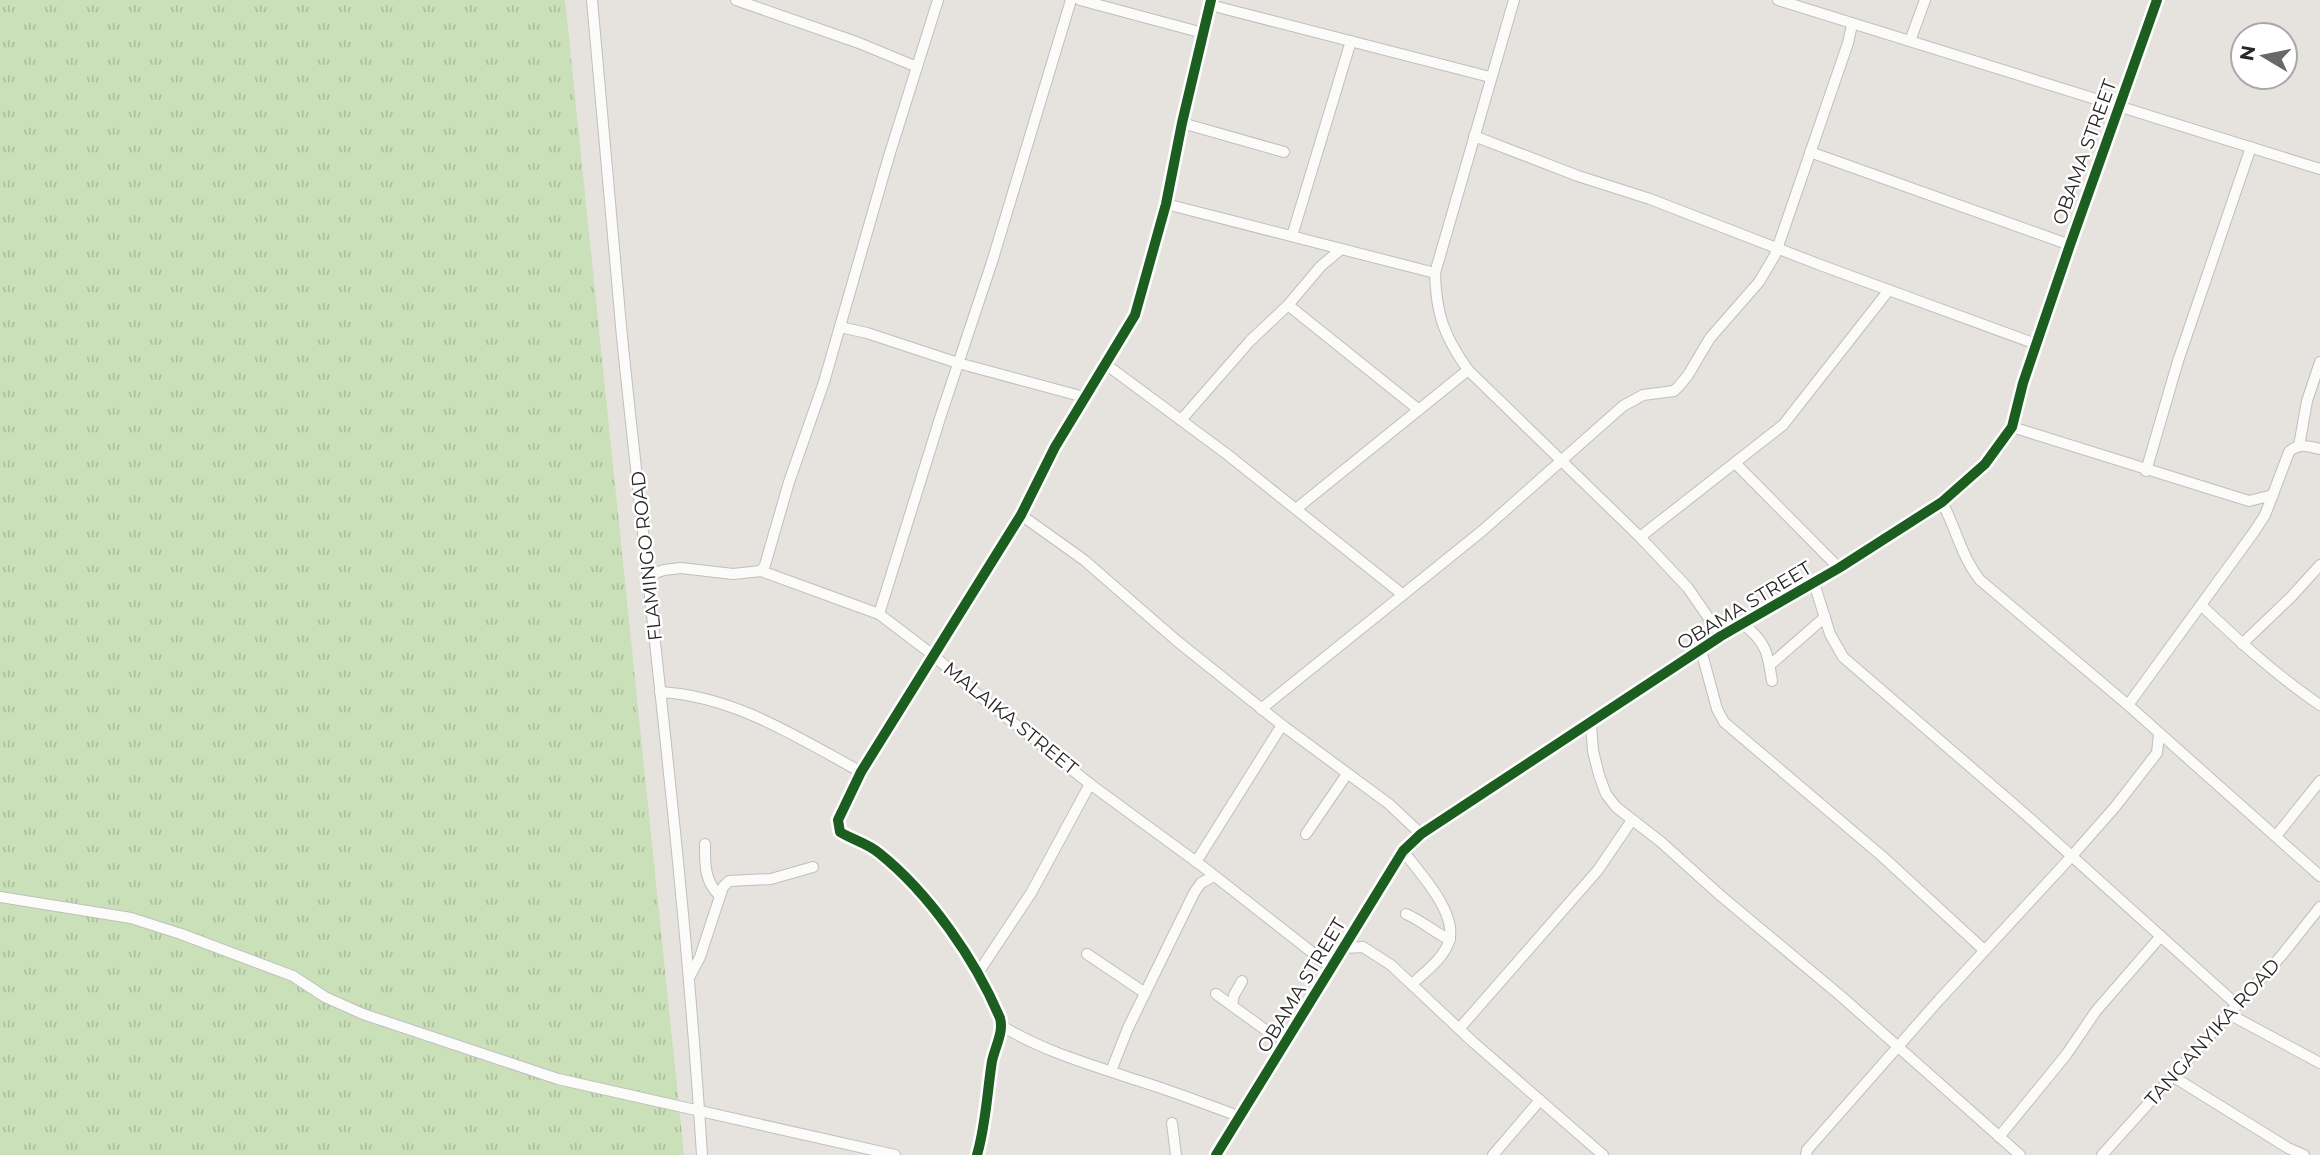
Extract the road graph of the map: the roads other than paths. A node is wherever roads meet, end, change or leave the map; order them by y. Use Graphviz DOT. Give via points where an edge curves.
graph roads {
  1 [pos="592,0"];
  2 [pos="736,0"];
  3 [pos="939,0"];
  4 [pos="1071,0"];
  5 [pos="1080,0"];
  6 [pos="1514,0"];
  7 [pos="1778,0"];
  8 [pos="1925,0"];
  9 [pos="2157,0"];
  10 [pos="1211,3"];
  11 [pos="1796,3"];
  12 [pos="1853,25"];
  13 [pos="1203,33"];
  14 [pos="1351,41"];
  15 [pos="1910,41"];
  16 [pos="917,67"];
  17 [pos="1490,76"];
  18 [pos="2120,106"];
  19 [pos="1182,123"];
  20 [pos="1474,136"];
  21 [pos="2251,147"];
  22 [pos="1284,152"];
  23 [pos="1810,152"];
  24 [pos="2320,169"];
  25 [pos="1166,204"];
  26 [pos="1292,236"];
  27 [pos="2070,245"];
  28 [pos="1778,248"];
  29 [pos="1340,250"];
  30 [pos="1435,273"];
  31 [pos="1889,290"];
  32 [pos="1288,305"];
  33 [pos="840,327"];
  34 [pos="2036,344"];
  35 [pos="2320,362"];
  36 [pos="958,363"];
  37 [pos="1104,363"];
  38 [pos="1468,370"];
  39 [pos="1084,397"];
  40 [pos="1419,410"];
  41 [pos="1181,420"];
  42 [pos="2012,428"];
  43 [pos="2299,446"];
  44 [pos="2320,449"];
  45 [pos="1563,461"];
  46 [pos="1735,463"];
  47 [pos="2146,471"];
  48 [pos="2273,495"];
  49 [pos="1942,502"];
  50 [pos="1296,509"];
  51 [pos="1021,515"];
  52 [pos="1640,537"];
  53 [pos="2320,565"];
  54 [pos="1839,568"];
  55 [pos="761,571"];
  56 [pos="649,575"];
  57 [pos="1814,583"];
  58 [pos="1402,594"];
  59 [pos="2202,606"];
  60 [pos="879,614"];
  61 [pos="1825,617"];
  62 [pos="1743,624"];
  63 [pos="1721,636"];
  64 [pos="2242,644"];
  65 [pos="1701,650"];
  66 [pos="933,655"];
  67 [pos="1770,665"];
  68 [pos="1772,681"];
  69 [pos="660,692"];
  70 [pos="2128,705"];
  71 [pos="2320,705"];
  72 [pos="1261,709"];
  73 [pos="1591,724"];
  74 [pos="1282,725"];
  75 [pos="2159,734"];
  76 [pos="861,772"];
  77 [pos="1347,774"];
  78 [pos="2320,781"];
  79 [pos="1090,784"];
  80 [pos="1632,820"];
  81 [pos="1307,834"];
  82 [pos="1421,834"];
  83 [pos="2276,836"];
  84 [pos="705,844"];
  85 [pos="1403,851"];
  86 [pos="2071,858"];
  87 [pos="1199,864"];
  88 [pos="813,867"];
  89 [pos="1214,876"];
  90 [pos="2320,876"];
  91 [pos="1200,884"];
  92 [pos="719,895"];
  93 [pos="0,897"];
  94 [pos="2320,907"];
  95 [pos="1406,914"];
  96 [pos="1356,929"];
  97 [pos="2161,936"];
  98 [pos="1450,940"];
  99 [pos="1363,947"];
  100 [pos="1344,948"];
  101 [pos="1984,950"];
  102 [pos="1087,954"];
  103 [pos="1332,968"];
  104 [pos="978,973"];
  105 [pos="689,978"];
  106 [pos="1242,981"];
  107 [pos="1412,984"];
  108 [pos="1145,993"];
  109 [pos="1216,994"];
  110 [pos="2236,1003"];
  111 [pos="1232,1005"];
  112 [pos="2227,1013"];
  113 [pos="1002,1026"];
  114 [pos="1459,1029"];
  115 [pos="1287,1040"];
  116 [pos="1898,1046"];
  117 [pos="2320,1063"];
  118 [pos="1111,1071"];
  119 [pos="2172,1076"];
  120 [pos="1540,1100"];
  121 [pos="700,1113"];
  122 [pos="1241,1117"];
  123 [pos="1172,1123"];
  124 [pos="1999,1137"];
  125 [pos="702,1155"];
  126 [pos="895,1155"];
  127 [pos="977,1155"];
  128 [pos="1176,1155"];
  129 [pos="1216,1155"];
  130 [pos="1493,1155"];
  131 [pos="1604,1155"];
  132 [pos="1806,1155"];
  133 [pos="2020,1155"];
  134 [pos="2102,1155"];
  135 [pos="2304,1155"];
  1 -- 56 [label="street, FLAMINGO ROAD"];
  2 -- 16 [label="street"];
  3 -- 16 [label="street"];
  4 -- 36 [label="street"];
  5 -- 13 [label="street"];
  6 -- 17 [label="street"];
  7 -- 11 [label="street"];
  8 -- 15 [label="street"];
  9 -- 18 [label="street, OBAMA STREET"];
  10 -- 13 [label="street"];
  10 -- 14 [label="street"];
  11 -- 12 [label="street"];
  12 -- 15 [label="street"];
  12 -- 23 [label="street"];
  13 -- 19 [label="street"];
  14 -- 17 [label="street"];
  14 -- 26 [label="street"];
  15 -- 18 [label="street"];
  16 -- 33 [label="street"];
  17 -- 20 [label="street"];
  18 -- 21 [label="street"];
  18 -- 27 [label="street, OBAMA STREET"];
  19 -- 22 [label="street"];
  19 -- 25 [label="street"];
  20 -- 28 [label="street"];
  20 -- 30 [label="street"];
  21 -- 24 [label="street"];
  21 -- 47 [label="street"];
  23 -- 27 [label="street"];
  23 -- 28 [label="street"];
  25 -- 26 [label="street"];
  25 -- 37 [label="street" via="1135,315"];
  26 -- 29 [label="street"];
  27 -- 34 [label="street, OBAMA STREET"];
  28 -- 31 [label="street"];
  28 -- 45 [label="street" via="1759,282 1710,338 1674,391 1643,395 1623,407"];
  29 -- 30 [label="street"];
  29 -- 32 [label="street"];
  30 -- 38 [label="street" via="1441,325"];
  31 -- 34 [label="street"];
  31 -- 46 [label="street" via="1783,425"];
  32 -- 40 [label="street"];
  32 -- 41 [label="street"];
  33 -- 36 [label="street"];
  33 -- 55 [label="street"];
  34 -- 42 [label="street, OBAMA STREET"];
  35 -- 43 [label="street"];
  36 -- 39 [label="street"];
  36 -- 60 [label="street"];
  37 -- 39 [label="street"];
  37 -- 41 [label="street"];
  38 -- 40 [label="street"];
  38 -- 45 [label="street"];
  39 -- 51 [label="street"];
  40 -- 50 [label="street"];
  41 -- 50 [label="street"];
  42 -- 47 [label="street"];
  42 -- 49 [label="street, OBAMA STREET" via="1985,464"];
  43 -- 44 [label="street"];
  43 -- 48 [label="street" via="2289,452"];
  45 -- 52 [label="street"];
  45 -- 58 [label="street"];
  46 -- 52 [label="street"];
  46 -- 54 [label="street"];
  47 -- 48 [label="street" via="2249,501"];
  48 -- 59 [label="street" via="2254,532"];
  49 -- 54 [label="street, OBAMA STREET"];
  49 -- 70 [label="street" via="1968,565 1980,580"];
  50 -- 58 [label="street"];
  51 -- 66 [label="street"];
  51 -- 72 [label="street" via="1084,560"];
  52 -- 63 [label="street" via="1688,588"];
  53 -- 64 [label="street"];
  54 -- 57 [label="street, OBAMA STREET"];
  55 -- 56 [label="street, MALAIKA STREET" via="733,574 681,568"];
  55 -- 60 [label="street, MALAIKA STREET"];
  56 -- 69 [label="street, FLAMINGO ROAD"];
  57 -- 61 [label="street"];
  57 -- 62 [label="street, OBAMA STREET"];
  58 -- 72 [label="street"];
  59 -- 64 [label="street"];
  59 -- 70 [label="street"];
  60 -- 66 [label="street, MALAIKA STREET"];
  61 -- 67 [label="street"];
  61 -- 86 [label="street" via="1843,657"];
  62 -- 63 [label="street, OBAMA STREET"];
  62 -- 67 [label="street" via="1768,651"];
  63 -- 65 [label="street, OBAMA STREET"];
  64 -- 71 [label="street"];
  65 -- 73 [label="street, OBAMA STREET"];
  65 -- 101 [label="street" via="1724,723 1883,857"];
  66 -- 76 [label="street"];
  66 -- 79 [label="street, MALAIKA STREET"];
  67 -- 68 [label="street"];
  69 -- 76 [label="street" via="717,701 755,716"];
  69 -- 105 [label="street, FLAMINGO ROAD"];
  70 -- 75 [label="street"];
  72 -- 74 [label="street"];
  73 -- 80 [label="street" via="1593,751 1606,794"];
  73 -- 82 [label="street, OBAMA STREET"];
  74 -- 77 [label="street"];
  74 -- 87 [label="street"];
  75 -- 83 [label="street"];
  75 -- 86 [label="street" via="2157,754"];
  76 -- 104 [label="street" via="838,820 840,832 877,852 902,874 934,908"];
  77 -- 81 [label="street"];
  77 -- 82 [label="street" via="1390,804"];
  78 -- 83 [label="street"];
  79 -- 87 [label="street, MALAIKA STREET"];
  79 -- 104 [label="street" via="1031,893"];
  80 -- 114 [label="street" via="1598,870"];
  80 -- 116 [label="street"];
  82 -- 85 [label="street, OBAMA STREET"];
  83 -- 90 [label="street"];
  84 -- 92 [label="street" via="705,872"];
  85 -- 96 [label="street, OBAMA STREET"];
  85 -- 98 [label="street" via="1436,894"];
  86 -- 97 [label="street"];
  86 -- 101 [label="street"];
  87 -- 89 [label="street, MALAIKA STREET"];
  87 -- 91 [label="street"];
  88 -- 92 [label="street" via="771,879 729,881"];
  89 -- 91 [label="street"];
  89 -- 103 [label="street, MALAIKA STREET"];
  91 -- 108 [label="street"];
  92 -- 105 [label="street"];
  93 -- 121 [label="street" via="131,918 293,976 325,997 424,1036 558,1079"];
  94 -- 110 [label="street, TANGANYIKA ROAD"];
  95 -- 98 [label="street"];
  96 -- 99 [label="street"];
  96 -- 100 [label="street, OBAMA STREET"];
  97 -- 110 [label="street"];
  97 -- 124 [label="street" via="2096,1011"];
  98 -- 107 [label="street"];
  99 -- 100 [label="street"];
  99 -- 107 [label="street"];
  100 -- 103 [label="street, OBAMA STREET"];
  101 -- 116 [label="street"];
  102 -- 108 [label="street"];
  103 -- 115 [label="street, OBAMA STREET"];
  104 -- 113 [label="street"];
  105 -- 121 [label="street, FLAMINGO ROAD"];
  106 -- 111 [label="street"];
  107 -- 114 [label="street"];
  108 -- 118 [label="street"];
  109 -- 111 [label="street"];
  110 -- 112 [label="street, TANGANYIKA ROAD"];
  111 -- 115 [label="street"];
  112 -- 117 [label="street"];
  112 -- 119 [label="street, TANGANYIKA ROAD"];
  113 -- 118 [label="street"];
  113 -- 127 [label="street"];
  114 -- 120 [label="street"];
  115 -- 122 [label="street, OBAMA STREET"];
  116 -- 124 [label="street"];
  116 -- 132 [label="street"];
  118 -- 122 [label="street"];
  119 -- 134 [label="street, TANGANYIKA ROAD"];
  119 -- 135 [label="street"];
  120 -- 130 [label="street"];
  120 -- 131 [label="street"];
  121 -- 125 [label="street, FLAMINGO ROAD"];
  121 -- 126 [label="street"];
  122 -- 129 [label="street, OBAMA STREET"];
  123 -- 128 [label="street"];
  124 -- 133 [label="street"];
}
